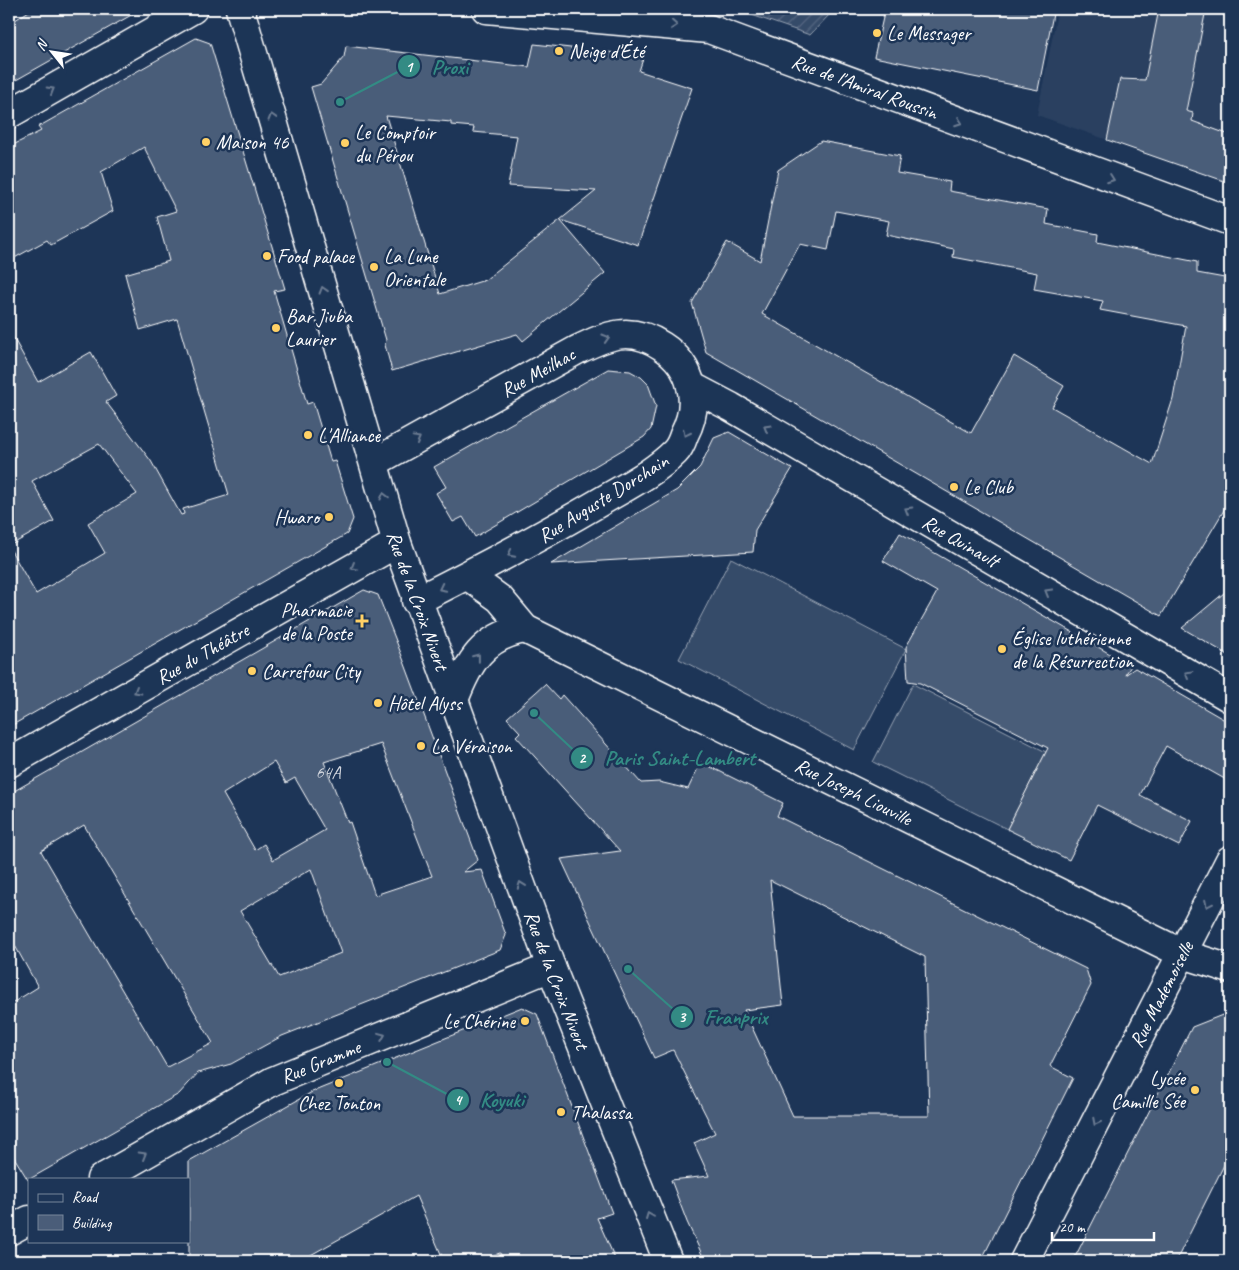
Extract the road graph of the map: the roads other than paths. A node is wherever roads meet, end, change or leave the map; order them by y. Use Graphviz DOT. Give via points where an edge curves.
graph roads {
  1 [pos="193,9"];
  2 [pos="240,9"];
  3 [pos="486,9"];
  4 [pos="9,114"];
  5 [pos="1230,221"];
  6 [pos="691,386"];
  7 [pos="375,462"];
  8 [pos="397,543"];
  9 [pos="468,576"];
  10 [pos="416,601"];
  11 [pos="525,629"];
  12 [pos="1230,698"];
  13 [pos="454,700"];
  14 [pos="9,763"];
  15 [pos="1230,860"];
  16 [pos="1183,954"];
  17 [pos="550,967"];
  18 [pos="1230,969"];
  19 [pos="102,1178"];
  20 [pos="28,1221"];
  21 [pos="9,1231"];
  22 [pos="668,1261"];
  23 [pos="1024,1261"];
  4 -- 1 [label="street, one-way"];
  7 -- 2 [label="street, Rue de la Croix Nivert, one-way"];
  3 -- 5 [label="street, Rue de l'Amiral Roussin, one-way" via="709,29"];
  7 -- 6 [label="street, Rue Meilhac, one-way" via="609,335 636,335 652,339 670,351 685,370"];
  6 -- 9 [label="street, Rue Auguste Dorchain, one-way" via="694,402 692,420 676,451 649,473 540,538"];
  12 -- 6 [label="street, Rue Quinault, one-way"];
  8 -- 7 [label="street, Rue de la Croix Nivert, one-way"];
  8 -- 10 [label="street, Rue de la Croix Nivert"];
  8 -- 14 [label="street, Rue du Théâtre, one-way"];
  9 -- 10 [label="street, one-way"];
  9 -- 11 [label="street, Rue Joseph Liouville" via="500,600"];
  10 -- 13 [label="street, Rue de la Croix Nivert"];
  13 -- 11 [label="street, one-way" via="476,655 496,638"];
  11 -- 16 [label="street, Rue Joseph Liouville"];
  17 -- 13 [label="street, Rue de la Croix Nivert, one-way"];
  15 -- 16 [label="street, Rue Mademoiselle, one-way"];
  16 -- 18 [label="street, Rue Joseph Liouville"];
  16 -- 23 [label="street, Rue Mademoiselle, one-way"];
  19 -- 17 [label="street, Rue Gramme, one-way" via="273,1081"];
  22 -- 17 [label="street, Rue de la Croix Nivert, one-way"];
  20 -- 21 [label="street"];
}
